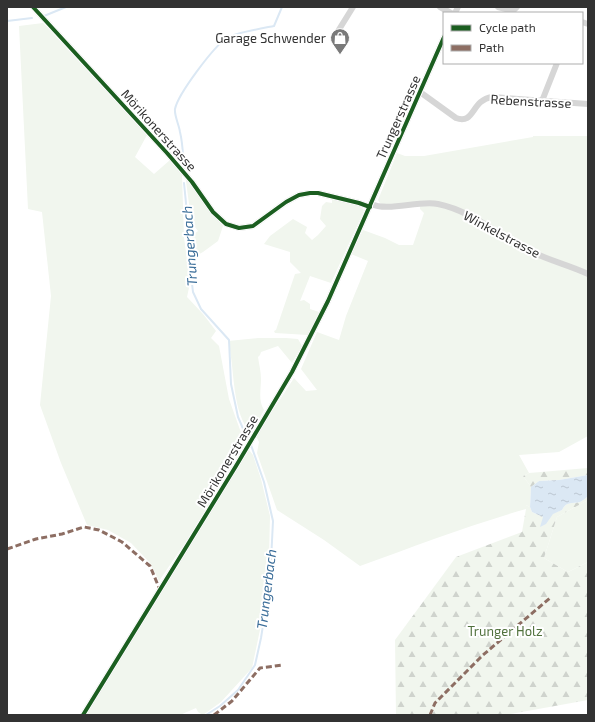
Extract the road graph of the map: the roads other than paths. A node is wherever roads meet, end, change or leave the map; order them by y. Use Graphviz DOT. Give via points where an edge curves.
graph roads {
  1 [pos="33,7"];
  2 [pos="353,7"];
  3 [pos="440,7"];
  4 [pos="498,7"];
  5 [pos="514,10"];
  6 [pos="449,12"];
  7 [pos="335,36"];
  8 [pos="443,39"];
  9 [pos="557,64"];
  10 [pos="420,92"];
  11 [pos="542,101"];
  12 [pos="588,104"];
  13 [pos="438,204"];
  14 [pos="370,206"];
  15 [pos="588,274"];
  16 [pos="83,715"];
  1 -- 14 [label="street, Mörikonerstrasse" via="167,153 213,212 226,224 239,228 253,226 286,202 310,193"];
  2 -- 7 [label="street"];
  3 -- 6 [label="street"];
  4 -- 5 [label="street"];
  8 -- 10 [label="street, Trungerstrasse"];
  9 -- 11 [label="street"];
  10 -- 11 [label="street, Rebenstrasse" via="462,120 488,98"];
  10 -- 14 [label="street, Trungerstrasse"];
  11 -- 12 [label="street, Rebenstrasse"];
  13 -- 14 [label="street, Mörikonerstrasse"];
  13 -- 15 [label="street, Winkelstrasse" via="483,223 530,252"];
  14 -- 16 [label="street, Mörikonerstrasse" via="328,301 292,372"];
}
